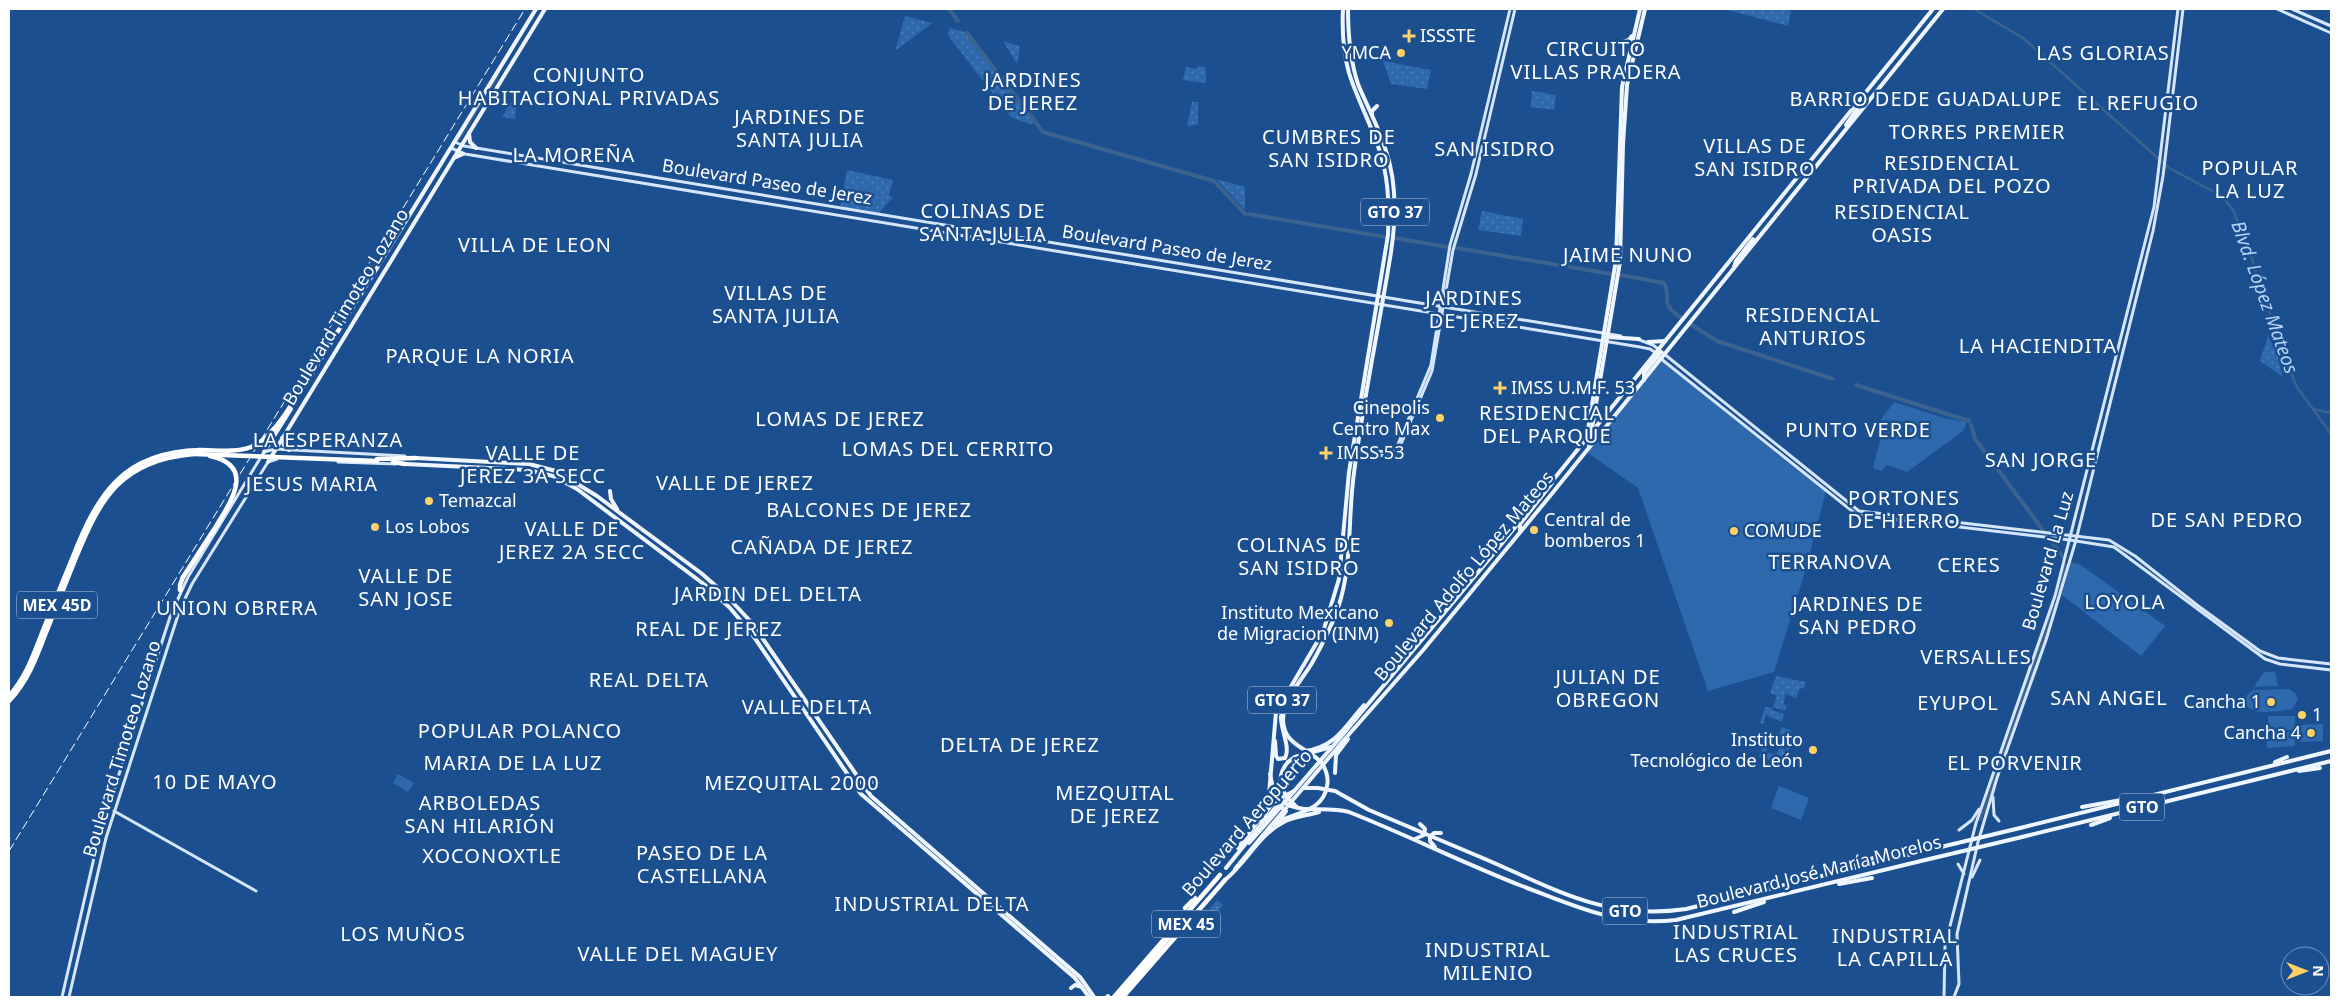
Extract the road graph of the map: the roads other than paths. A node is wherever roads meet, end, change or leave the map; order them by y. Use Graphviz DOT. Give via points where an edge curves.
graph roads {
  1 [pos="536,9"];
  2 [pos="545,9"];
  3 [pos="1342,9"];
  4 [pos="1348,9"];
  5 [pos="1510,9"];
  6 [pos="1515,9"];
  7 [pos="1640,9"];
  8 [pos="1645,9"];
  9 [pos="1933,9"];
  10 [pos="1943,9"];
  11 [pos="2178,9"];
  12 [pos="2183,9"];
  13 [pos="2277,9"];
  14 [pos="2292,9"];
  15 [pos="2331,26"];
  16 [pos="524,28"];
  17 [pos="531,32"];
  18 [pos="2331,33"];
  19 [pos="1634,35"];
  20 [pos="519,36"];
  21 [pos="526,40"];
  22 [pos="1620,43"];
  23 [pos="1876,80"];
  24 [pos="1852,95"];
  25 [pos="1868,101"];
  26 [pos="1857,104"];
  27 [pos="1377,106"];
  28 [pos="1372,117"];
  29 [pos="1845,129"];
  30 [pos="469,134"];
  31 [pos="455,142"];
  32 [pos="461,146"];
  33 [pos="451,148"];
  34 [pos="476,148"];
  35 [pos="457,152"];
  36 [pos="463,154"];
  37 [pos="452,160"];
  38 [pos="2162,163"];
  39 [pos="2161,176"];
  40 [pos="1753,239"];
  41 [pos="1108,252"];
  42 [pos="1118,254"];
  43 [pos="1140,258"];
  44 [pos="1148,259"];
  45 [pos="1112,261"];
  46 [pos="1122,263"];
  47 [pos="1146,266"];
  48 [pos="1199,266"];
  49 [pos="1734,267"];
  50 [pos="1153,268"];
  51 [pos="1199,275"];
  52 [pos="1343,291"];
  53 [pos="362,294"];
  54 [pos="1381,297"];
  55 [pos="1340,298"];
  56 [pos="367,299"];
  57 [pos="356,302"];
  58 [pos="1379,304"];
  59 [pos="1428,304"];
  60 [pos="1442,306"];
  61 [pos="362,308"];
  62 [pos="1427,312"];
  63 [pos="1440,314"];
  64 [pos="338,331"];
  65 [pos="1606,337"];
  66 [pos="1632,340"];
  67 [pos="1640,340"];
  68 [pos="1665,341"];
  69 [pos="1648,342"];
  70 [pos="1632,346"];
  71 [pos="1640,347"];
  72 [pos="1660,354"];
  73 [pos="1421,390"];
  74 [pos="1423,395"];
  75 [pos="1594,415"];
  76 [pos="1603,417"];
  77 [pos="1592,430"];
  78 [pos="1587,437"];
  79 [pos="282,438"];
  80 [pos="270,443"];
  81 [pos="1589,446"];
  82 [pos="200,450"];
  83 [pos="289,450"];
  84 [pos="274,451"];
  85 [pos="1355,451"];
  86 [pos="264,452"];
  87 [pos="194,454"];
  88 [pos="171,455"];
  89 [pos="277,458"];
  90 [pos="416,458"];
  91 [pos="377,460"];
  92 [pos="268,462"];
  93 [pos="404,464"];
  94 [pos="1553,479"];
  95 [pos="610,491"];
  96 [pos="98,504"];
  97 [pos="620,513"];
  98 [pos="1867,517"];
  99 [pos="1861,522"];
  100 [pos="2079,529"];
  101 [pos="1520,532"];
  102 [pos="2053,533"];
  103 [pos="2071,535"];
  104 [pos="2077,536"];
  105 [pos="2086,537"];
  106 [pos="2053,539"];
  107 [pos="2070,540"];
  108 [pos="2076,541"];
  109 [pos="2083,542"];
  110 [pos="2102,544"];
  111 [pos="2122,546"];
  112 [pos="204,550"];
  113 [pos="2073,552"];
  114 [pos="211,554"];
  115 [pos="198,559"];
  116 [pos="205,564"];
  117 [pos="180,590"];
  118 [pos="713,592"];
  119 [pos="724,592"];
  120 [pos="2331,664"];
  121 [pos="2331,670"];
  122 [pos="1384,686"];
  123 [pos="1389,688"];
  124 [pos="9,696"];
  125 [pos="1288,700"];
  126 [pos="9,701"];
  127 [pos="1363,715"];
  128 [pos="137,718"];
  129 [pos="144,719"];
  130 [pos="1273,724"];
  131 [pos="134,726"];
  132 [pos="141,728"];
  133 [pos="1336,739"];
  134 [pos="824,740"];
  135 [pos="1333,746"];
  136 [pos="1304,751"];
  137 [pos="2331,751"];
  138 [pos="840,753"];
  139 [pos="1336,755"];
  140 [pos="2287,757"];
  141 [pos="2331,761"];
  142 [pos="2261,768"];
  143 [pos="2320,768"];
  144 [pos="1270,769"];
  145 [pos="1335,773"];
  146 [pos="2262,779"];
  147 [pos="859,781"];
  148 [pos="872,782"];
  149 [pos="1993,792"];
  150 [pos="2139,798"];
  151 [pos="1982,804"];
  152 [pos="2082,807"];
  153 [pos="1299,809"];
  154 [pos="1324,810"];
  155 [pos="114,811"];
  156 [pos="2128,811"];
  157 [pos="1999,822"];
  158 [pos="1420,824"];
  159 [pos="2091,825"];
  160 [pos="1259,828"];
  161 [pos="1959,830"];
  162 [pos="1267,832"];
  163 [pos="1441,833"];
  164 [pos="1413,839"];
  165 [pos="1242,847"];
  166 [pos="1438,850"];
  167 [pos="1877,857"];
  168 [pos="1980,860"];
  169 [pos="1958,864"];
  170 [pos="1226,868"];
  171 [pos="1964,874"];
  172 [pos="1220,875"];
  173 [pos="1532,876"];
  174 [pos="1816,877"];
  175 [pos="1872,878"];
  176 [pos="1225,880"];
  177 [pos="1539,883"];
  178 [pos="1969,884"];
  179 [pos="1824,885"];
  180 [pos="1209,886"];
  181 [pos="1557,886"];
  182 [pos="1548,887"];
  183 [pos="1773,887"];
  184 [pos="256,891"];
  185 [pos="1722,895"];
  186 [pos="1200,896"];
  187 [pos="1777,896"];
  188 [pos="1207,900"];
  189 [pos="1185,908"];
  190 [pos="1734,912"];
  191 [pos="1171,936"];
  192 [pos="68,969"];
  193 [pos="76,971"];
  194 [pos="66,978"];
  195 [pos="74,980"];
  196 [pos="1071,988"];
  197 [pos="1084,989"];
  198 [pos="62,997"];
  199 [pos="69,997"];
  200 [pos="1089,997"];
  201 [pos="1094,997"];
  202 [pos="1114,997"];
  203 [pos="1119,997"];
  204 [pos="1123,997"];
  205 [pos="1944,997"];
  206 [pos="1954,997"];
  1 -- 16 [label="main road, Boulevard Timoteo Lozano"];
  2 -- 17 [label="main road, Boulevard Timoteo Lozano"];
  3 -- 54 [label="main road, GTO 37" via="1348,68 1380,152 1388,189 1388,235"];
  4 -- 28 [label="main road, GTO 37" via="1352,60"];
  5 -- 60 [label="main road" via="1471,174 1450,245"];
  6 -- 60 [label="main road" via="1476,174 1453,250"];
  7 -- 19 [label="main road"];
  8 -- 65 [label="main road" via="1627,85 1620,258"];
  9 -- 23 [label="main road, Boulevard Adolfo López Mateos"];
  10 -- 25 [label="main road, Boulevard Adolfo López Mateos"];
  11 -- 38 [label="main road, Boulevard La Luz"];
  12 -- 38 [label="main road, Boulevard La Luz"];
  13 -- 18 [label="main road"];
  14 -- 15 [label="main road"];
  16 -- 17 [label="main road"];
  16 -- 20 [label="main road, Boulevard Timoteo Lozano"];
  17 -- 21 [label="main road, Boulevard Timoteo Lozano"];
  19 -- 22 [label="main road"];
  19 -- 65 [label="main road" via="1622,87 1616,260"];
  20 -- 21 [label="main road" via="525,36"];
  20 -- 31 [label="main road, Boulevard Timoteo Lozano"];
  21 -- 30 [label="main road, Boulevard Timoteo Lozano"];
  23 -- 25 [label="main road"];
  23 -- 26 [label="main road, Boulevard Adolfo López Mateos"];
  24 -- 26 [label="main road"];
  25 -- 29 [label="main road, Boulevard Adolfo López Mateos"];
  26 -- 29 [label="main road" via="1858,108"];
  26 -- 68 [label="main road, Boulevard Adolfo López Mateos"];
  27 -- 28 [label="main road"];
  28 -- 54 [label="main road, GTO 37" via="1388,157 1395,199 1393,242"];
  29 -- 49 [label="main road, Boulevard Adolfo López Mateos"];
  30 -- 32 [label="main road, Boulevard Timoteo Lozano"];
  30 -- 34 [label="main road" via="470,142"];
  31 -- 32 [label="main road, Boulevard Paseo de Jerez"];
  31 -- 33 [label="main road, Boulevard Timoteo Lozano"];
  32 -- 34 [label="main road, Boulevard Paseo de Jerez"];
  32 -- 35 [label="main road, Boulevard Timoteo Lozano"];
  33 -- 35 [label="main road, Boulevard Paseo de Jerez"];
  33 -- 53 [label="main road, Boulevard Timoteo Lozano"];
  34 -- 41 [label="main road, Boulevard Paseo de Jerez"];
  35 -- 36 [label="main road, Boulevard Paseo de Jerez"];
  35 -- 37 [label="main road, Boulevard Timoteo Lozano"];
  36 -- 37 [label="main road"];
  36 -- 45 [label="main road, Boulevard Paseo de Jerez"];
  37 -- 56 [label="main road, Boulevard Timoteo Lozano"];
  38 -- 39 [label="main road, Boulevard La Luz"];
  38 -- 39 [label="main road, Boulevard La Luz"];
  39 -- 100 [label="main road, Boulevard La Luz" via="2150,242"];
  39 -- 103 [label="main road, Boulevard La Luz"];
  40 -- 49 [label="main road"];
  41 -- 42 [label="main road, Boulevard Paseo de Jerez"];
  41 -- 45 [label="main road"];
  42 -- 43 [label="main road, Boulevard Paseo de Jerez"];
  42 -- 46 [label="main road"];
  43 -- 44 [label="main road, Boulevard Paseo de Jerez"];
  43 -- 47 [label="main road"];
  44 -- 48 [label="main road, Boulevard Paseo de Jerez"];
  44 -- 50 [label="main road"];
  45 -- 46 [label="main road, Boulevard Paseo de Jerez"];
  46 -- 47 [label="main road, Boulevard Paseo de Jerez"];
  47 -- 50 [label="main road, Boulevard Paseo de Jerez"];
  48 -- 51 [label="main road"];
  48 -- 52 [label="main road, Boulevard Paseo de Jerez"];
  49 -- 72 [label="main road, Boulevard Adolfo López Mateos"];
  50 -- 51 [label="main road, Boulevard Paseo de Jerez"];
  51 -- 55 [label="main road, Boulevard Paseo de Jerez"];
  52 -- 54 [label="main road, Boulevard Paseo de Jerez"];
  52 -- 55 [label="main road" via="1339,293"];
  53 -- 56 [label="main road" via="362,298"];
  53 -- 57 [label="main road, Boulevard Timoteo Lozano"];
  54 -- 58 [label="main road, GTO 37"];
  54 -- 59 [label="main road, Boulevard Paseo de Jerez"];
  55 -- 58 [label="main road, Boulevard Paseo de Jerez"];
  56 -- 61 [label="main road, Boulevard Timoteo Lozano"];
  57 -- 61 [label="main road" via="361,303"];
  57 -- 64 [label="main road, Boulevard Timoteo Lozano"];
  58 -- 62 [label="main road, Boulevard Paseo de Jerez"];
  58 -- 85 [label="main road, GTO 37"];
  59 -- 60 [label="main road, Boulevard Paseo de Jerez"];
  59 -- 62 [label="main road" via="1430,309"];
  60 -- 63 [label="main road"];
  60 -- 65 [label="main road, Boulevard Paseo de Jerez"];
  61 -- 79 [label="main road, Boulevard Timoteo Lozano"];
  62 -- 63 [label="main road, Boulevard Paseo de Jerez"];
  63 -- 65 [label="main road, Boulevard Paseo de Jerez"];
  63 -- 73 [label="main road" via="1431,365"];
  63 -- 74 [label="main road" via="1434,366"];
  64 -- 80 [label="main road, Boulevard Timoteo Lozano"];
  64 -- 82 [label="highway, bridge" via="280,422 266,438 244,449"];
  65 -- 66 [label="main road"];
  65 -- 67 [label="main road, Boulevard Paseo de Jerez"];
  65 -- 70 [label="main road, Boulevard Paseo de Jerez"];
  65 -- 75 [label="main road"];
  65 -- 78 [label="main road"];
  66 -- 67 [label="main road"];
  66 -- 70 [label="main road"];
  67 -- 69 [label="main road, Boulevard Paseo de Jerez"];
  67 -- 71 [label="main road"];
  68 -- 69 [label="main road"];
  68 -- 72 [label="main road, Boulevard Adolfo López Mateos"];
  69 -- 72 [label="main road, Boulevard Paseo de Jerez"];
  70 -- 71 [label="main road, Boulevard Paseo de Jerez"];
  71 -- 72 [label="main road, Boulevard Paseo de Jerez"];
  72 -- 76 [label="main road, Boulevard Adolfo López Mateos"];
  72 -- 81 [label="main road, Boulevard Adolfo López Mateos" via="1644,374 1644,380"];
  72 -- 98 [label="main road" via="1853,514"];
  72 -- 102 [label="main road" via="1859,511"];
  73 -- 74 [label="main road"];
  73 -- 85 [label="main road" via="1396,449 1388,452"];
  74 -- 85 [label="main road" via="1398,451 1388,456"];
  75 -- 76 [label="main road"];
  75 -- 77 [label="main road"];
  76 -- 77 [label="main road, Boulevard Adolfo López Mateos"];
  77 -- 78 [label="main road, Boulevard Adolfo López Mateos"];
  77 -- 81 [label="main road"];
  78 -- 94 [label="main road, Boulevard Adolfo López Mateos"];
  79 -- 83 [label="main road"];
  79 -- 84 [label="main road, Boulevard Timoteo Lozano"];
  80 -- 84 [label="main road"];
  80 -- 86 [label="main road, Boulevard Timoteo Lozano"];
  81 -- 101 [label="main road, Boulevard Adolfo López Mateos"];
  82 -- 88 [label="highway, MEX 45D"];
  82 -- 91 [label="highway, MEX 45D, bridge"];
  83 -- 84 [label="main road"];
  83 -- 90 [label="main road"];
  84 -- 86 [label="main road"];
  84 -- 89 [label="main road"];
  84 -- 92 [label="main road, Boulevard Timoteo Lozano"];
  85 -- 125 [label="main road, GTO 37" via="1347,570 1341,597 1323,643"];
  85 -- 130 [label="main road, GTO 37" via="1347,489 1342,560 1332,608 1319,639 1277,708"];
  86 -- 112 [label="main road, Boulevard Timoteo Lozano"];
  87 -- 88 [label="highway, MEX 45D"];
  87 -- 91 [label="highway, MEX 45D, bridge"];
  87 -- 117 [label="highway, bridge" via="226,462 236,474 236,486 229,504 183,577"];
  88 -- 96 [label="highway, MEX 45D" via="131,473"];
  89 -- 92 [label="main road"];
  89 -- 93 [label="main road"];
  90 -- 91 [label="highway, MEX 45D"];
  90 -- 97 [label="main road" via="542,466 578,482"];
  91 -- 93 [label="highway, MEX 45D"];
  92 -- 114 [label="main road, Boulevard Timoteo Lozano"];
  93 -- 118 [label="main road" via="528,470 552,476 587,496"];
  94 -- 101 [label="main road" via="1546,493 1520,524"];
  94 -- 122 [label="main road, Boulevard Adolfo López Mateos"];
  95 -- 97 [label="main road" via="612,502"];
  96 -- 124 [label="highway, MEX 45D" via="84,529 29,666"];
  96 -- 126 [label="highway, MEX 45D" via="32,668"];
  97 -- 119 [label="main road"];
  98 -- 99 [label="main road"];
  98 -- 106 [label="main road"];
  100 -- 104 [label="main road, Boulevard La Luz"];
  100 -- 105 [label="main road"];
  101 -- 123 [label="main road, Boulevard Adolfo López Mateos"];
  102 -- 103 [label="main road"];
  102 -- 106 [label="main road"];
  103 -- 104 [label="main road"];
  103 -- 107 [label="main road, Boulevard La Luz"];
  104 -- 105 [label="main road"];
  104 -- 108 [label="main road, Boulevard La Luz"];
  105 -- 111 [label="main road" via="2109,540"];
  106 -- 107 [label="main road"];
  107 -- 108 [label="main road"];
  107 -- 151 [label="main road, Boulevard La Luz" via="2049,613"];
  108 -- 109 [label="main road"];
  108 -- 113 [label="main road, Boulevard La Luz"];
  109 -- 110 [label="main road"];
  109 -- 113 [label="main road"];
  110 -- 111 [label="main road" via="2096,540"];
  110 -- 121 [label="main road" via="2121,552 2265,659"];
  111 -- 120 [label="main road" via="2260,651 2278,658"];
  112 -- 114 [label="main road"];
  112 -- 115 [label="main road, Boulevard Timoteo Lozano"];
  113 -- 149 [label="main road, Boulevard La Luz" via="2045,644"];
  114 -- 116 [label="main road, Boulevard Timoteo Lozano"];
  115 -- 116 [label="main road" via="203,559"];
  115 -- 117 [label="main road, Boulevard Timoteo Lozano"];
  116 -- 129 [label="main road, Boulevard Timoteo Lozano" via="184,600"];
  117 -- 128 [label="main road, Boulevard Timoteo Lozano"];
  118 -- 119 [label="main road" via="720,595"];
  118 -- 134 [label="main road" via="752,634"];
  119 -- 138 [label="main road" via="758,631"];
  122 -- 127 [label="main road, Boulevard Adolfo López Mateos"];
  122 -- 133 [label="main road"];
  123 -- 127 [label="main road, Boulevard Adolfo López Mateos"];
  123 -- 139 [label="main road"];
  125 -- 130 [label="main road" via="1281,716 1287,751 1287,757 1283,759 1276,756"];
  125 -- 136 [label="main road, GTO 37" via="1283,714 1285,729 1293,744"];
  127 -- 135 [label="main road, Boulevard Aeropuerto, bridge"];
  127 -- 162 [label="main road, Boulevard Aeropuerto, bridge"];
  128 -- 129 [label="main road"];
  128 -- 131 [label="main road, Boulevard Timoteo Lozano"];
  129 -- 132 [label="main road, Boulevard Timoteo Lozano"];
  130 -- 144 [label="main road, GTO 37"];
  131 -- 132 [label="main road"];
  131 -- 192 [label="main road, Boulevard Timoteo Lozano" via="99,836"];
  132 -- 155 [label="main road, Boulevard Timoteo Lozano"];
  133 -- 136 [label="main road" via="1322,748"];
  133 -- 139 [label="main road" via="1327,753 1331,757"];
  134 -- 138 [label="main road" via="828,740"];
  134 -- 197 [label="main road" via="858,791"];
  135 -- 153 [label="main road, bridge" via="1295,758 1282,772 1282,789"];
  135 -- 165 [label="main road, Boulevard Aeropuerto, bridge"];
  136 -- 162 [label="main road, GTO 37, bridge" via="1321,762 1327,774 1328,783 1321,800 1312,808 1281,820"];
  137 -- 142 [label="main road, Boulevard José María Morelos / GTO"];
  138 -- 147 [label="main road"];
  139 -- 145 [label="main road"];
  140 -- 142 [label="main road"];
  141 -- 146 [label="main road, Boulevard José María Morelos / GTO"];
  142 -- 150 [label="main road, Boulevard José María Morelos / GTO"];
  143 -- 146 [label="main road"];
  144 -- 153 [label="main road" via="1272,784 1280,798"];
  144 -- 160 [label="main road, GTO 37" via="1266,815"];
  146 -- 156 [label="main road, Boulevard José María Morelos / GTO"];
  147 -- 148 [label="main road"];
  147 -- 201 [label="main road" via="905,827 1080,977"];
  149 -- 157 [label="main road" via="1993,811"];
  149 -- 178 [label="main road, Boulevard La Luz"];
  150 -- 152 [label="main road"];
  150 -- 174 [label="main road, Boulevard José María Morelos / GTO, bridge"];
  151 -- 161 [label="main road" via="1972,820"];
  151 -- 171 [label="main road, Boulevard La Luz"];
  153 -- 154 [label="main road, Boulevard José María Morelos"];
  154 -- 162 [label="main road, GTO" via="1286,821"];
  154 -- 164 [label="main road, Boulevard José María Morelos / GTO" via="1349,812"];
  155 -- 184 [label="main road"];
  155 -- 193 [label="main road, Boulevard Timoteo Lozano"];
  156 -- 159 [label="main road"];
  156 -- 179 [label="main road, Boulevard José María Morelos / GTO, bridge"];
  158 -- 164 [label="main road" via="1425,829 1424,835"];
  160 -- 162 [label="main road" via="1277,807 1284,806 1286,812"];
  160 -- 170 [label="main road"];
  162 -- 176 [label="main road, Boulevard Aeropuerto"];
  162 -- 176 [label="main road, GTO" via="1238,869"];
  163 -- 166 [label="main road" via="1434,833 1429,839"];
  164 -- 166 [label="main road, Boulevard José María Morelos / GTO"];
  165 -- 170 [label="main road, Boulevard Aeropuerto"];
  165 -- 172 [label="main road, GTO"];
  165 -- 177 [label="main road, Boulevard José María Morelos / GTO, bridge" via="1270,806 1280,798 1296,790 1318,788 1335,791 1369,810"];
  166 -- 187 [label="main road, Boulevard José María Morelos / GTO" via="1582,910 1618,919 1676,920"];
  167 -- 174 [label="main road"];
  168 -- 178 [label="main road"];
  169 -- 171 [label="main road"];
  170 -- 172 [label="main road, Boulevard Aeropuerto / MEX 45"];
  171 -- 205 [label="main road, Boulevard La Luz" via="1944,952"];
  172 -- 180 [label="highway, Boulevard Aeropuerto / MEX 45"];
  173 -- 177 [label="main road"];
  174 -- 183 [label="main road, Boulevard José María Morelos / GTO"];
  175 -- 179 [label="main road"];
  176 -- 188 [label="highway, Boulevard Aeropuerto / MEX 45"];
  177 -- 182 [label="main road, Boulevard José María Morelos / GTO"];
  178 -- 206 [label="main road, Boulevard La Luz" via="1957,934 1959,984"];
  179 -- 187 [label="main road, Boulevard José María Morelos / GTO"];
  180 -- 186 [label="highway, Boulevard Aeropuerto / MEX 45"];
  180 -- 189 [label="highway"];
  181 -- 182 [label="main road"];
  182 -- 183 [label="main road, Boulevard José María Morelos / GTO" via="1604,907 1648,912 1686,909"];
  183 -- 185 [label="main road"];
  186 -- 191 [label="highway"];
  186 -- 202 [label="highway, Boulevard Aeropuerto / MEX 45"];
  187 -- 190 [label="main road"];
  188 -- 191 [label="highway"];
  188 -- 204 [label="highway, Boulevard Aeropuerto / MEX 45"];
  191 -- 203 [label="highway"];
  192 -- 193 [label="main road"];
  192 -- 194 [label="main road, Boulevard Timoteo Lozano"];
  193 -- 195 [label="main road, Boulevard Timoteo Lozano"];
  194 -- 195 [label="main road"];
  194 -- 198 [label="main road, Boulevard Timoteo Lozano"];
  195 -- 199 [label="main road, Boulevard Timoteo Lozano"];
  196 -- 197 [label="main road" via="1078,985"];
  197 -- 200 [label="main road"];
}
